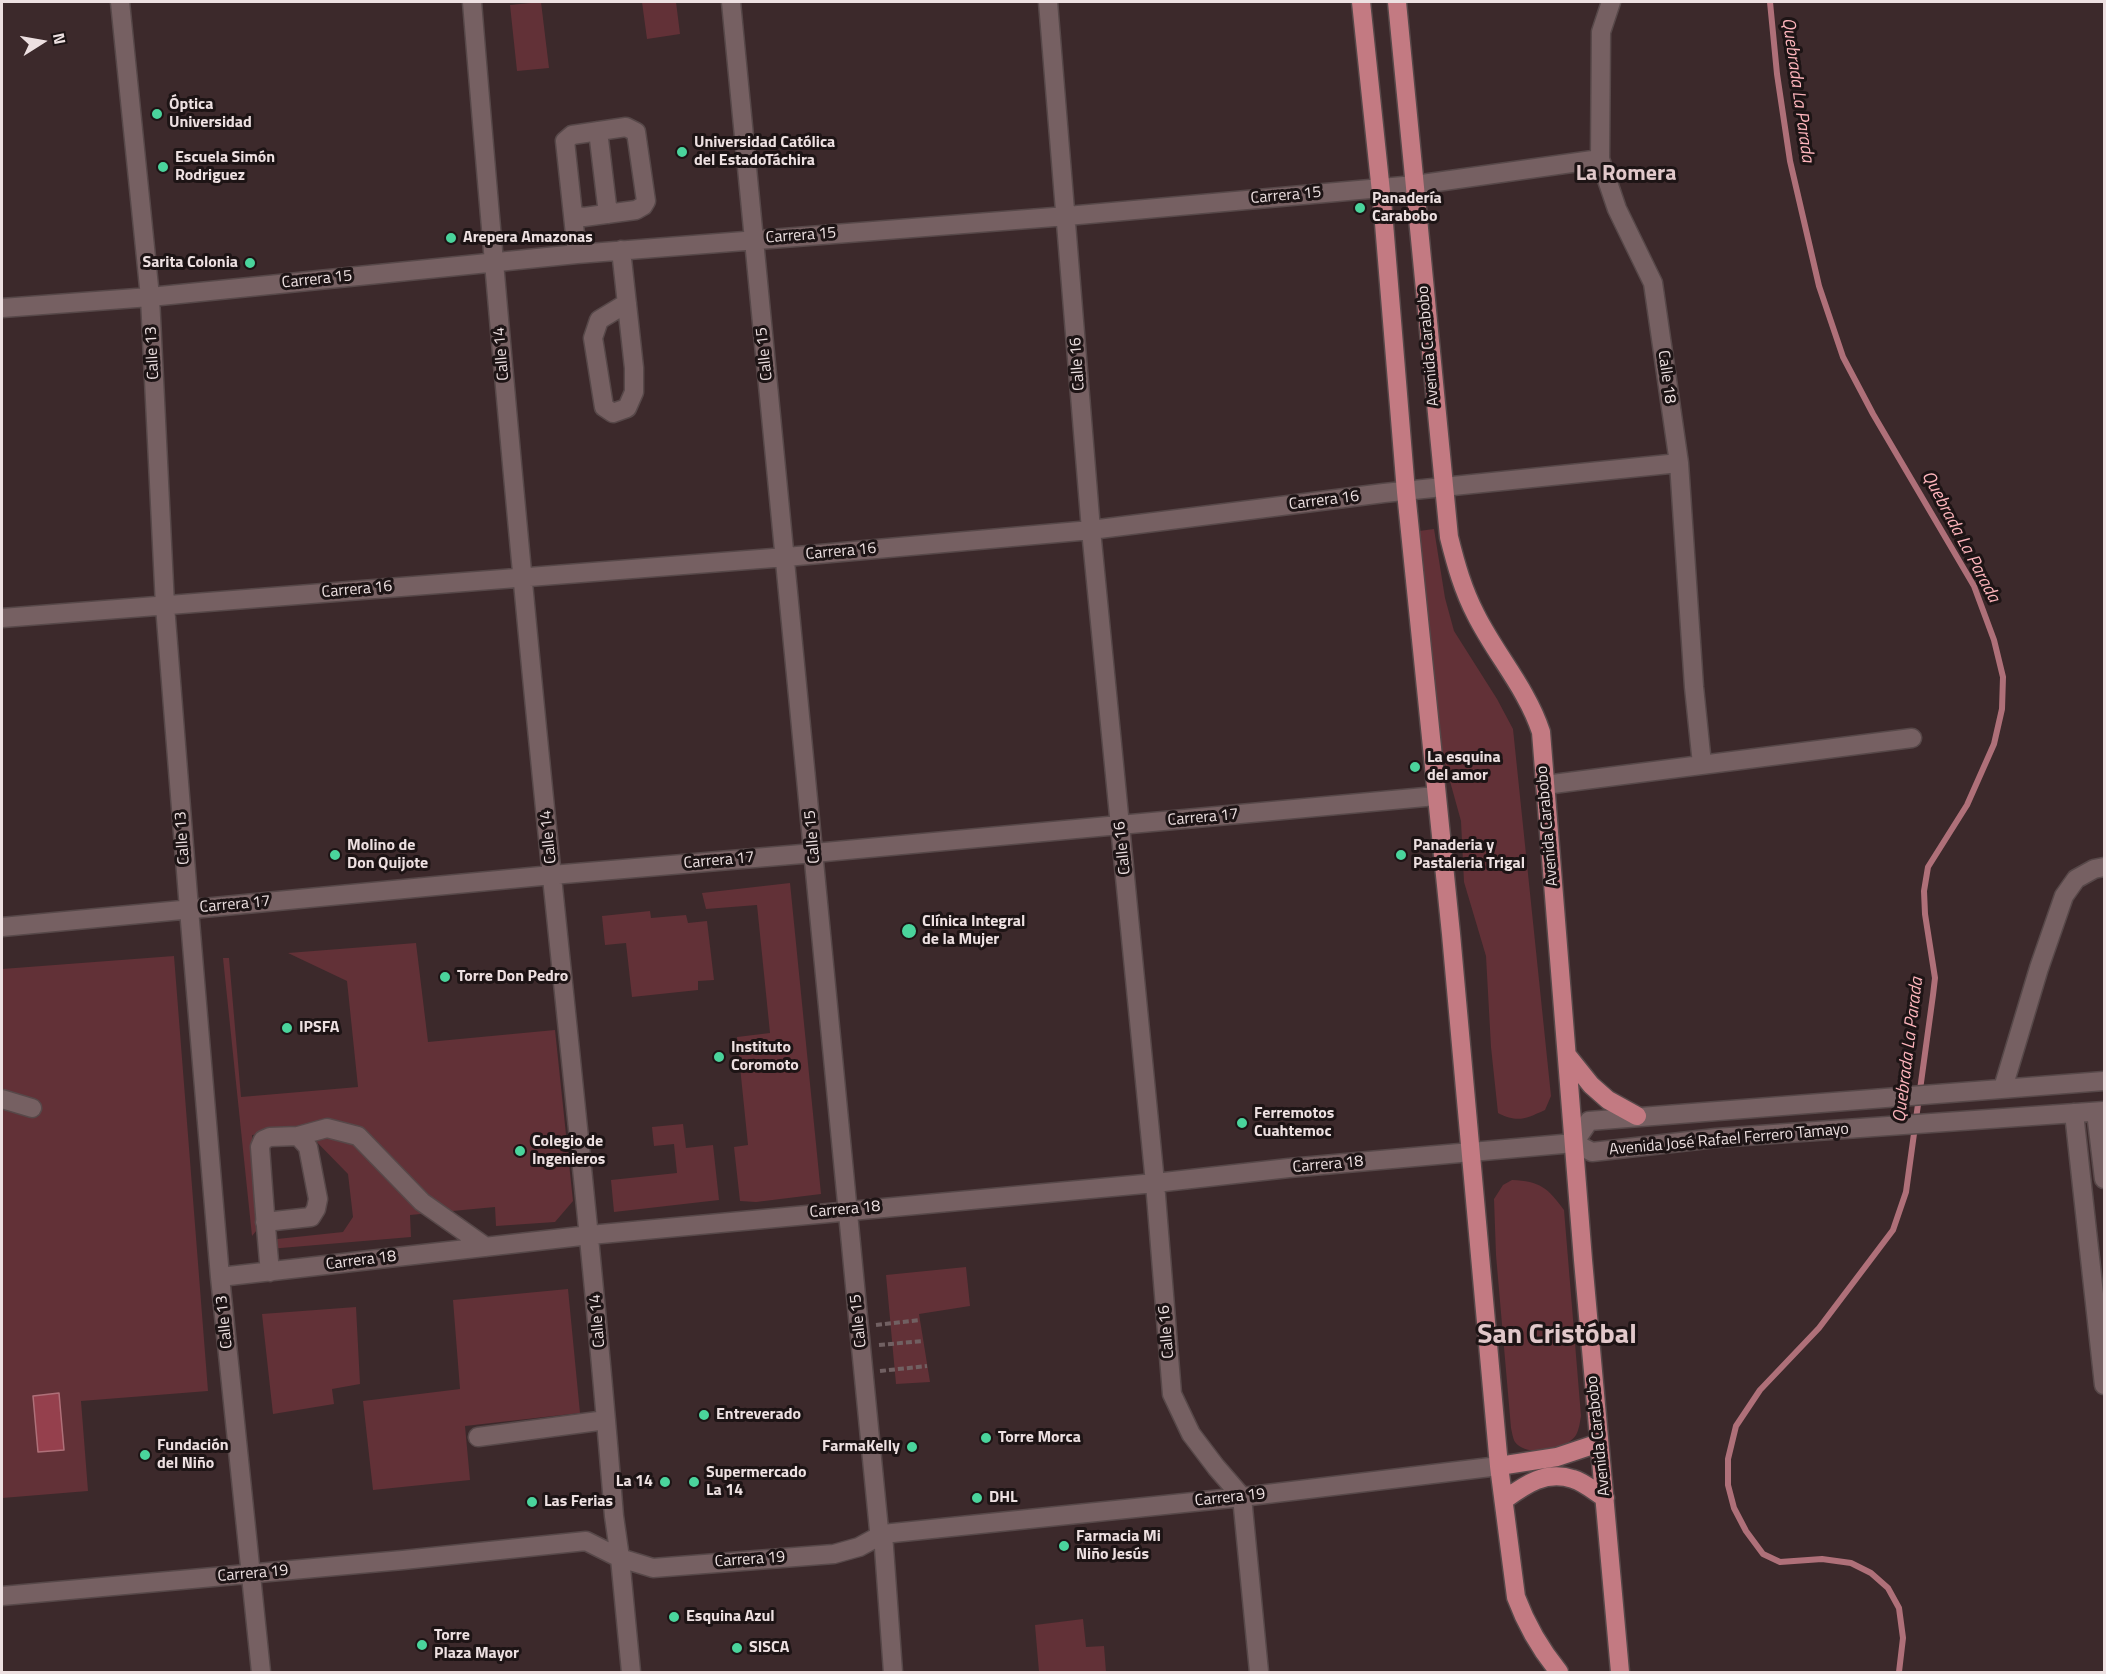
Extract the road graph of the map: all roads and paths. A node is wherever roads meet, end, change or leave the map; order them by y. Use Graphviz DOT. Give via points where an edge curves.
graph roads {
  1 [pos="120,2"];
  2 [pos="472,2"];
  3 [pos="731,2"];
  4 [pos="1048,2"];
  5 [pos="1360,2"];
  6 [pos="1397,2"];
  7 [pos="1611,2"];
  8 [pos="598,131"];
  9 [pos="1600,159"];
  10 [pos="1415,185"];
  11 [pos="1380,187"];
  12 [pos="608,214"];
  13 [pos="573,215"];
  14 [pos="1067,216"];
  15 [pos="754,240"];
  16 [pos="621,250"];
  17 [pos="577,254"];
  18 [pos="493,262"];
  19 [pos="150,297"];
  20 [pos="627,303"];
  21 [pos="2,308"];
  22 [pos="1679,463"];
  23 [pos="1444,488"];
  24 [pos="1406,492"];
  25 [pos="1091,530"];
  26 [pos="786,557"];
  27 [pos="523,576"];
  28 [pos="165,606"];
  29 [pos="2,618"];
  30 [pos="1912,738"];
  31 [pos="1702,765"];
  32 [pos="1545,786"];
  33 [pos="1436,796"];
  34 [pos="1121,825"];
  35 [pos="814,853"];
  36 [pos="2104,867"];
  37 [pos="552,875"];
  38 [pos="189,909"];
  39 [pos="2,927"];
  40 [pos="1567,1054"];
  41 [pos="2104,1081"];
  42 [pos="2003,1088"];
  43 [pos="2,1100"];
  44 [pos="32,1108"];
  45 [pos="2100,1112"];
  46 [pos="2074,1113"];
  47 [pos="1637,1116"];
  48 [pos="298,1136"];
  49 [pos="1574,1143"];
  50 [pos="1470,1152"];
  51 [pos="2104,1179"];
  52 [pos="1155,1183"];
  53 [pos="849,1210"];
  54 [pos="265,1222"];
  55 [pos="590,1235"];
  56 [pos="486,1247"];
  57 [pos="270,1272"];
  58 [pos="220,1277"];
  59 [pos="920,1320"];
  60 [pos="859,1327"];
  61 [pos="923,1341"];
  62 [pos="861,1346"];
  63 [pos="927,1366"];
  64 [pos="864,1372"];
  65 [pos="2104,1385"];
  66 [pos="606,1419"];
  67 [pos="478,1437"];
  68 [pos="1599,1443"];
  69 [pos="1499,1466"];
  70 [pos="1242,1497"];
  71 [pos="1605,1498"];
  72 [pos="1504,1500"];
  73 [pos="883,1534"];
  74 [pos="620,1558"];
  75 [pos="251,1574"];
  76 [pos="2,1596"];
  77 [pos="261,1672"];
  78 [pos="631,1672"];
  79 [pos="892,1672"];
  80 [pos="1259,1672"];
  81 [pos="1559,1672"];
  82 [pos="1620,1672"];
  1 -- 19 [label="street, Calle 13"];
  2 -- 18 [label="street, Calle 14"];
  3 -- 15 [label="street, Calle 15"];
  4 -- 14 [label="street, Calle 16"];
  5 -- 11 [label="main road"];
  6 -- 10 [label="main road, Avenida Carabobo"];
  7 -- 9 [label="street, Calle 18" via="1601,32"];
  8 -- 12 [label="street"];
  8 -- 12 [label="street" via="626,128 636,132 646,201 636,210"];
  8 -- 13 [label="street" via="572,135 565,141"];
  9 -- 10 [label="street, Carrera 15"];
  9 -- 22 [label="street, Calle 18" via="1617,209 1653,283"];
  10 -- 11 [label="street, Carrera 15"];
  10 -- 23 [label="main road, Avenida Carabobo"];
  11 -- 14 [label="street, Carrera 15"];
  11 -- 24 [label="main road"];
  12 -- 13 [label="street"];
  13 -- 17 [label="street"];
  14 -- 15 [label="street, Carrera 15"];
  14 -- 25 [label="street, Calle 16"];
  15 -- 16 [label="street, Carrera 15"];
  15 -- 26 [label="street, Calle 15"];
  16 -- 17 [label="street, Carrera 15"];
  16 -- 20 [label="street"];
  17 -- 18 [label="street, Carrera 15"];
  18 -- 19 [label="street, Carrera 15"];
  18 -- 27 [label="street, Calle 14"];
  19 -- 21 [label="street, Carrera 15"];
  19 -- 28 [label="street, Calle 13"];
  20 -- 20 [label="street" via="634,392 627,408 613,413 604,407 593,338 599,320"];
  22 -- 23 [label="street, Carrera 16"];
  22 -- 31 [label="street, Calle 18"];
  23 -- 24 [label="street, Carrera 16"];
  23 -- 32 [label="main road, Avenida Carabobo" via="1449,537 1461,584 1533,708 1541,732"];
  24 -- 25 [label="street, Carrera 16"];
  24 -- 33 [label="main road"];
  25 -- 26 [label="street, Carrera 16"];
  25 -- 34 [label="street, Calle 16"];
  26 -- 27 [label="street, Carrera 16"];
  26 -- 35 [label="street, Calle 15"];
  27 -- 28 [label="street, Carrera 16"];
  27 -- 37 [label="street, Calle 14"];
  28 -- 29 [label="street, Carrera 16"];
  28 -- 38 [label="street, Calle 13"];
  30 -- 31 [label="street"];
  31 -- 32 [label="street"];
  32 -- 40 [label="main road, Avenida Carabobo"];
  33 -- 34 [label="street, Carrera 17"];
  33 -- 50 [label="main road"];
  34 -- 35 [label="street, Carrera 17"];
  34 -- 52 [label="street, Calle 16"];
  35 -- 37 [label="street, Carrera 17"];
  35 -- 53 [label="street, Calle 15"];
  36 -- 42 [label="street" via="2076,879 2064,896"];
  37 -- 38 [label="street, Carrera 17"];
  37 -- 55 [label="street, Calle 14"];
  38 -- 39 [label="street, Carrera 17"];
  38 -- 58 [label="street, Calle 13"];
  40 -- 47 [label="main road" via="1591,1085"];
  40 -- 49 [label="main road, Avenida Carabobo"];
  41 -- 42 [label="street, Avenida José Rafael Ferrero Tamayo"];
  42 -- 47 [label="street, Avenida José Rafael Ferrero Tamayo"];
  43 -- 44 [label="street"];
  45 -- 46 [label="street, Avenida José Rafael Ferrero Tamayo"];
  45 -- 51 [label="street"];
  46 -- 49 [label="street, Avenida José Rafael Ferrero Tamayo" via="1716,1138 1592,1152"];
  46 -- 65 [label="street"];
  47 -- 49 [label="street, Avenida José Rafael Ferrero Tamayo" via="1589,1121"];
  48 -- 54 [label="street" via="270,1137 260,1147"];
  48 -- 54 [label="street" via="308,1147 318,1199 316,1209 311,1217"];
  48 -- 56 [label="street" via="327,1128 358,1136 422,1202"];
  49 -- 50 [label="street, Carrera 18"];
  49 -- 68 [label="main road, Avenida Carabobo"];
  50 -- 52 [label="street, Carrera 18"];
  50 -- 69 [label="main road"];
  52 -- 53 [label="street, Carrera 18"];
  52 -- 70 [label="street, Calle 16" via="1172,1394 1191,1434"];
  53 -- 55 [label="street, Carrera 18"];
  53 -- 60 [label="street, Calle 15"];
  54 -- 57 [label="street"];
  55 -- 56 [label="street, Carrera 18"];
  55 -- 66 [label="street, Calle 14"];
  56 -- 57 [label="street, Carrera 18"];
  57 -- 58 [label="street, Carrera 18"];
  58 -- 75 [label="street, Calle 13"];
  59 -- 60 [label="path"];
  60 -- 62 [label="street, Calle 15"];
  61 -- 62 [label="path"];
  62 -- 64 [label="street, Calle 15"];
  63 -- 64 [label="path"];
  64 -- 73 [label="street, Calle 15" via="879,1530"];
  66 -- 67 [label="street"];
  66 -- 74 [label="street, Calle 14"];
  68 -- 69 [label="main road" via="1557,1456"];
  68 -- 71 [label="main road, Avenida Carabobo"];
  69 -- 70 [label="street, Carrera 19"];
  69 -- 72 [label="main road"];
  70 -- 73 [label="street, Carrera 19"];
  70 -- 80 [label="street"];
  71 -- 72 [label="main road" via="1573,1479 1553,1477 1529,1482"];
  71 -- 82 [label="main road, Avenida Carabobo"];
  72 -- 81 [label="main road" via="1516,1597 1546,1657"];
  73 -- 74 [label="street, Carrera 19" via="834,1554 653,1568"];
  73 -- 79 [label="street, Calle 15"];
  74 -- 75 [label="street, Carrera 19" via="586,1541"];
  74 -- 78 [label="street, Calle 14"];
  75 -- 76 [label="street, Carrera 19"];
  75 -- 77 [label="street, Calle 13"];
}
